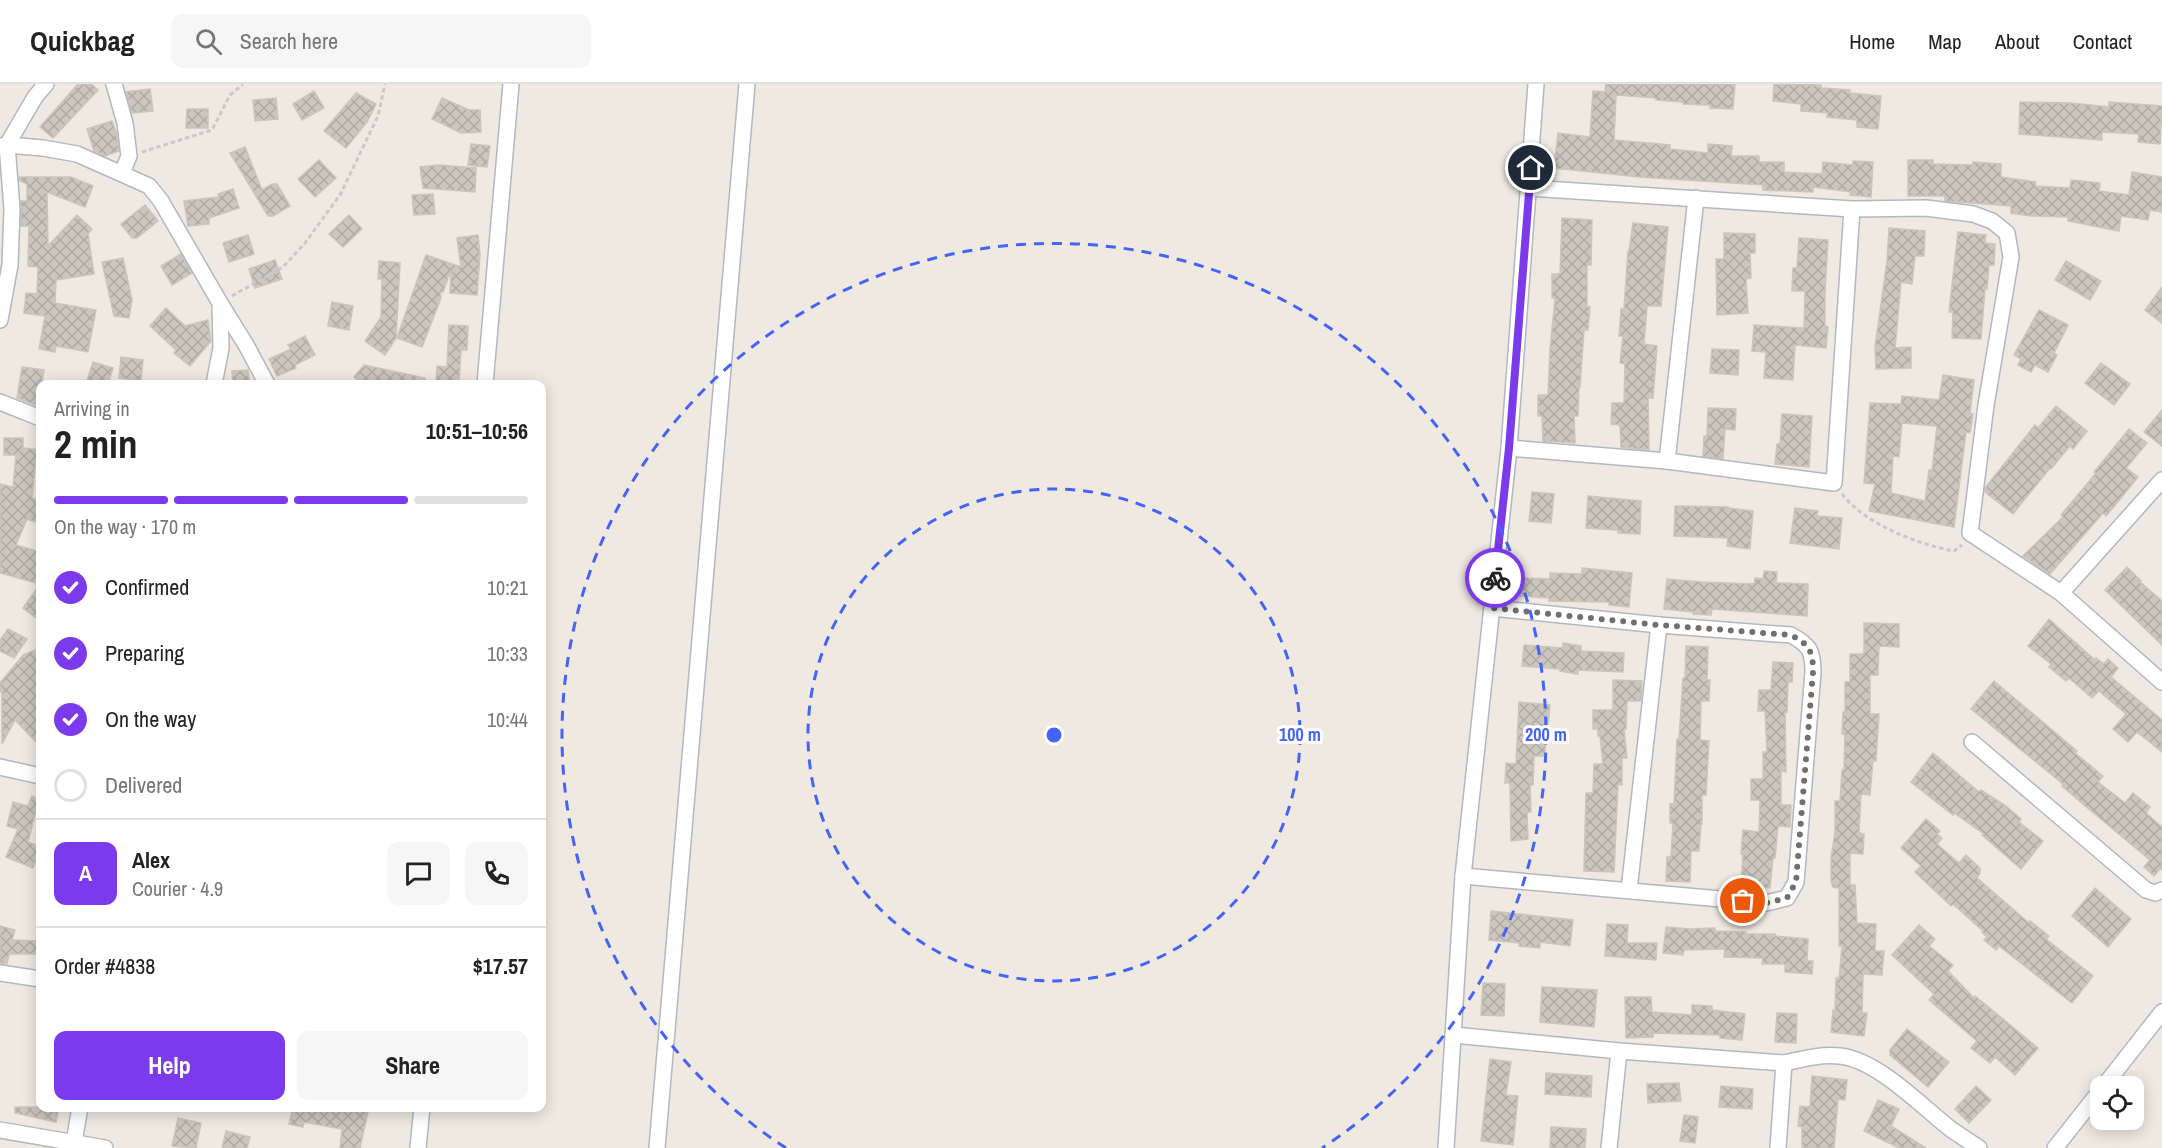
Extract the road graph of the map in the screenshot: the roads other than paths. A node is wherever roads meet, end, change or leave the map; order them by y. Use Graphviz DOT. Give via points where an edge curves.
graph roads {
  1 [pos="46,84"];
  2 [pos="114,84"];
  3 [pos="511,84"];
  4 [pos="747,84"];
  5 [pos="1536,84"];
  6 [pos="4,146"];
  7 [pos="122,173"];
  8 [pos="1529,189"];
  9 [pos="1696,198"];
  10 [pos="1852,209"];
  11 [pos="220,303"];
  12 [pos="0,320"];
  13 [pos="215,380"];
  14 [pos="265,380"];
  15 [pos="485,380"];
  16 [pos="0,402"];
  17 [pos="36,416"];
  18 [pos="1509,448"];
  19 [pos="1667,461"];
  20 [pos="2162,480"];
  21 [pos="2061,593"];
  22 [pos="1492,608"];
  23 [pos="1659,625"];
  24 [pos="2162,682"];
  25 [pos="1972,742"];
  26 [pos="0,767"];
  27 [pos="36,775"];
  28 [pos="1463,876"];
  29 [pos="1629,890"];
  30 [pos="2162,890"];
  31 [pos="0,973"];
  32 [pos="36,978"];
  33 [pos="2162,1012"];
  34 [pos="1454,1035"];
  35 [pos="1619,1051"];
  36 [pos="1784,1063"];
  37 [pos="2112,1076"];
  38 [pos="2090,1104"];
  39 [pos="79,1112"];
  40 [pos="422,1112"];
  41 [pos="0,1130"];
  42 [pos="74,1142"];
  43 [pos="105,1148"];
  44 [pos="418,1148"];
  45 [pos="657,1148"];
  46 [pos="1446,1148"];
  47 [pos="1609,1148"];
  48 [pos="1778,1148"];
  49 [pos="1979,1148"];
  50 [pos="2055,1148"];
  1 -- 6 [label="street"];
  2 -- 7 [label="street" via="129,156"];
  3 -- 15 [label="street"];
  4 -- 45 [label="street"];
  5 -- 8 [label="street"];
  6 -- 7 [label="street" via="77,154"];
  6 -- 12 [label="street" via="12,209 10,265"];
  7 -- 11 [label="street" via="149,186 161,201"];
  8 -- 9 [label="street"];
  8 -- 18 [label="street"];
  9 -- 10 [label="street"];
  9 -- 19 [label="street"];
  10 -- 19 [label="street" via="1834,483"];
  10 -- 21 [label="street" via="1926,208 1973,214 1992,221 2007,233 2011,257 1986,405 1970,534"];
  11 -- 13 [label="street" via="221,348"];
  11 -- 14 [label="street"];
  16 -- 17 [label="street"];
  18 -- 19 [label="street"];
  18 -- 22 [label="street"];
  20 -- 21 [label="street"];
  21 -- 24 [label="street"];
  22 -- 23 [label="street"];
  22 -- 28 [label="street"];
  23 -- 29 [label="street"];
  23 -- 29 [label="street" via="1791,635 1806,643 1813,657 1813,672 1796,882 1787,898 1766,903"];
  25 -- 30 [label="street" via="2146,890"];
  26 -- 27 [label="street"];
  28 -- 29 [label="street"];
  28 -- 34 [label="street"];
  31 -- 32 [label="street"];
  33 -- 37 [label="street"];
  34 -- 35 [label="street"];
  34 -- 46 [label="street"];
  35 -- 36 [label="street"];
  35 -- 47 [label="street"];
  36 -- 48 [label="street"];
  36 -- 49 [label="street" via="1840,1056 1866,1064"];
  38 -- 50 [label="street"];
  39 -- 42 [label="street"];
  40 -- 44 [label="street"];
  41 -- 42 [label="street"];
  42 -- 43 [label="street"];
}
